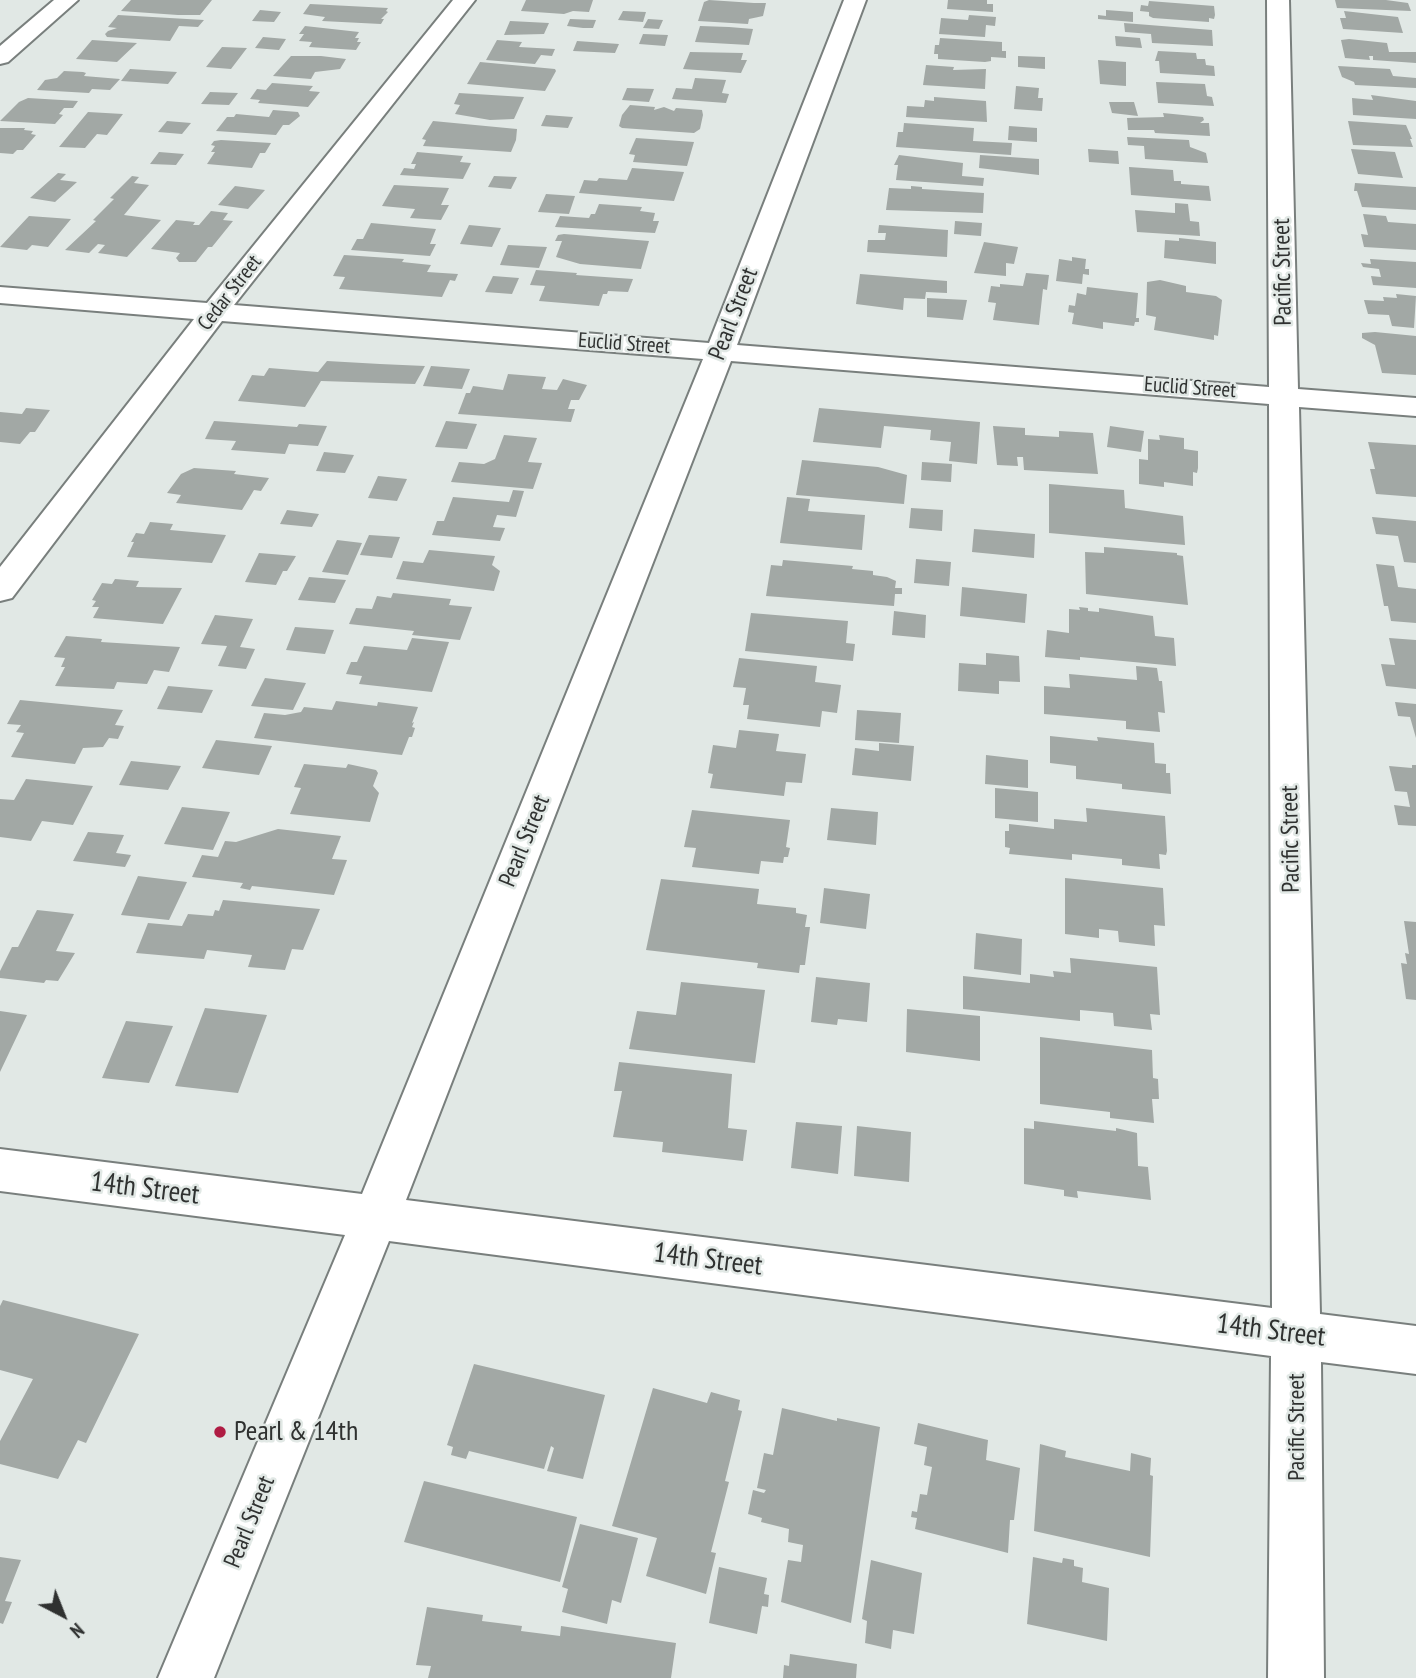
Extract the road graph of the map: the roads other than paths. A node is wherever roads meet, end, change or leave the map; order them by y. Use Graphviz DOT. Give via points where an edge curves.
graph roads {
  1 [pos="68,0"];
  2 [pos="464,0"];
  3 [pos="855,0"];
  4 [pos="1278,0"];
  5 [pos="0,57"];
  6 [pos="0,295"];
  7 [pos="215,312"];
  8 [pos="720,352"];
  9 [pos="1286,396"];
  10 [pos="1416,407"];
  11 [pos="0,590"];
  12 [pos="0,1170"];
  13 [pos="375,1219"];
  14 [pos="1297,1334"];
  15 [pos="1416,1350"];
  16 [pos="186,1678"];
  17 [pos="1296,1678"];
  1 -- 5 [label="street"];
  2 -- 7 [label="street, Cedar Street"];
  3 -- 8 [label="street, Pearl Street"];
  4 -- 9 [label="street, Pacific Street"];
  6 -- 7 [label="street, Euclid Street"];
  7 -- 8 [label="street, Euclid Street"];
  7 -- 11 [label="street, Cedar Street"];
  8 -- 9 [label="street, Euclid Street"];
  8 -- 13 [label="street, Pearl Street"];
  9 -- 10 [label="street, Euclid Street"];
  9 -- 14 [label="street, Pacific Street"];
  12 -- 13 [label="street, 14th Street"];
  13 -- 14 [label="street, 14th Street"];
  13 -- 16 [label="street, Pearl Street"];
  14 -- 15 [label="street, 14th Street"];
  14 -- 17 [label="street, Pacific Street"];
}
